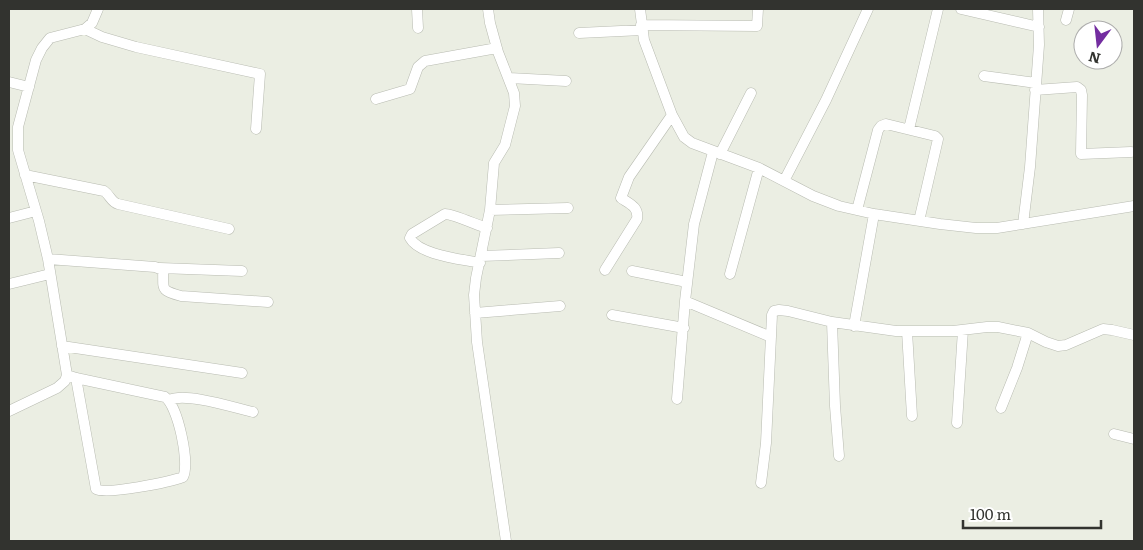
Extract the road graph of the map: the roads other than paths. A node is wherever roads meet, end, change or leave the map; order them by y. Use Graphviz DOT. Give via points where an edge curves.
graph roads {
  1 [pos="98,9"];
  2 [pos="416,9"];
  3 [pos="488,9"];
  4 [pos="640,9"];
  5 [pos="758,9"];
  6 [pos="868,9"];
  7 [pos="938,9"];
  8 [pos="961,9"];
  9 [pos="1038,9"];
  10 [pos="1069,9"];
  11 [pos="1066,20"];
  12 [pos="642,27"];
  13 [pos="1039,27"];
  14 [pos="418,28"];
  15 [pos="85,29"];
  16 [pos="579,33"];
  17 [pos="497,48"];
  18 [pos="984,76"];
  19 [pos="509,78"];
  20 [pos="566,81"];
  21 [pos="9,82"];
  22 [pos="29,87"];
  23 [pos="1036,87"];
  24 [pos="751,93"];
  25 [pos="376,99"];
  26 [pos="672,115"];
  27 [pos="14,128"];
  28 [pos="256,129"];
  29 [pos="909,129"];
  30 [pos="1131,152"];
  31 [pos="716,153"];
  32 [pos="20,163"];
  33 [pos="9,165"];
  34 [pos="759,168"];
  35 [pos="25,175"];
  36 [pos="784,181"];
  37 [pos="1134,206"];
  38 [pos="568,208"];
  39 [pos="490,210"];
  40 [pos="857,210"];
  41 [pos="36,211"];
  42 [pos="874,214"];
  43 [pos="9,218"];
  44 [pos="918,221"];
  45 [pos="1023,224"];
  46 [pos="487,228"];
  47 [pos="229,229"];
  48 [pos="559,253"];
  49 [pos="48,259"];
  50 [pos="480,259"];
  51 [pos="160,268"];
  52 [pos="605,270"];
  53 [pos="632,270"];
  54 [pos="242,271"];
  55 [pos="50,274"];
  56 [pos="730,274"];
  57 [pos="687,282"];
  58 [pos="9,284"];
  59 [pos="685,301"];
  60 [pos="268,302"];
  61 [pos="560,306"];
  62 [pos="475,313"];
  63 [pos="612,314"];
  64 [pos="832,322"];
  65 [pos="854,326"];
  66 [pos="684,328"];
  67 [pos="964,330"];
  68 [pos="907,332"];
  69 [pos="1028,333"];
  70 [pos="1134,335"];
  71 [pos="771,336"];
  72 [pos="62,346"];
  73 [pos="242,373"];
  74 [pos="71,377"];
  75 [pos="677,399"];
  76 [pos="170,400"];
  77 [pos="1001,408"];
  78 [pos="9,411"];
  79 [pos="253,412"];
  80 [pos="912,416"];
  81 [pos="957,423"];
  82 [pos="1114,434"];
  83 [pos="1134,440"];
  84 [pos="839,456"];
  85 [pos="761,483"];
  86 [pos="506,541"];
  1 -- 15 [label="street" via="92,23"];
  2 -- 14 [label="street"];
  3 -- 17 [label="street"];
  4 -- 12 [label="street"];
  5 -- 12 [label="street" via="758,26"];
  6 -- 36 [label="street"];
  7 -- 29 [label="street"];
  8 -- 13 [label="street"];
  9 -- 13 [label="street"];
  10 -- 11 [label="street"];
  12 -- 16 [label="street"];
  12 -- 26 [label="street"];
  13 -- 23 [label="street"];
  15 -- 22 [label="street" via="50,38 36,60"];
  15 -- 28 [label="street" via="136,47 260,74"];
  17 -- 19 [label="street"];
  17 -- 25 [label="street" via="425,61 418,67 410,89"];
  18 -- 23 [label="street"];
  19 -- 20 [label="street"];
  19 -- 39 [label="street" via="515,106 505,144 494,163"];
  21 -- 22 [label="street"];
  22 -- 27 [label="street"];
  23 -- 30 [label="street" via="1078,87 1081,90 1081,154"];
  23 -- 45 [label="street"];
  24 -- 31 [label="street"];
  26 -- 31 [label="street" via="684,137"];
  26 -- 52 [label="street" via="630,178 621,198 636,207 637,219"];
  27 -- 32 [label="street"];
  29 -- 40 [label="street" via="886,124 878,130"];
  29 -- 44 [label="street" via="938,139"];
  31 -- 34 [label="street"];
  31 -- 57 [label="street" via="694,224"];
  32 -- 33 [label="street"];
  32 -- 35 [label="street"];
  34 -- 36 [label="street"];
  34 -- 56 [label="street"];
  35 -- 41 [label="street"];
  35 -- 47 [label="street" via="104,191 118,204"];
  36 -- 40 [label="street" via="839,206"];
  37 -- 45 [label="street"];
  38 -- 39 [label="street"];
  39 -- 46 [label="street"];
  40 -- 42 [label="street"];
  41 -- 43 [label="street"];
  41 -- 49 [label="street"];
  42 -- 44 [label="street"];
  42 -- 65 [label="street"];
  44 -- 45 [label="street" via="976,228"];
  46 -- 50 [label="street"];
  46 -- 50 [label="street" via="445,214 410,238 435,254"];
  48 -- 50 [label="street"];
  49 -- 51 [label="street"];
  49 -- 55 [label="street"];
  50 -- 62 [label="street" via="474,295"];
  51 -- 54 [label="street"];
  51 -- 60 [label="street" via="163,270 164,289 180,296"];
  53 -- 57 [label="street"];
  55 -- 58 [label="street"];
  55 -- 72 [label="street"];
  57 -- 59 [label="street"];
  59 -- 66 [label="street"];
  59 -- 71 [label="street"];
  61 -- 62 [label="street"];
  62 -- 86 [label="street"];
  63 -- 66 [label="street"];
  64 -- 65 [label="street"];
  64 -- 71 [label="street" via="774,311"];
  64 -- 84 [label="street"];
  65 -- 68 [label="street"];
  66 -- 75 [label="street"];
  67 -- 68 [label="street"];
  67 -- 69 [label="street" via="998,327"];
  67 -- 81 [label="street"];
  68 -- 80 [label="street"];
  69 -- 70 [label="street" via="1058,346 1102,329"];
  69 -- 77 [label="street"];
  71 -- 85 [label="street"];
  72 -- 73 [label="street"];
  72 -- 74 [label="street"];
  74 -- 76 [label="street"];
  74 -- 76 [label="street" via="94,485 99,491 184,477 182,441"];
  74 -- 78 [label="street" via="57,388"];
  76 -- 79 [label="street" via="180,397 196,399"];
  82 -- 83 [label="street"];
}
